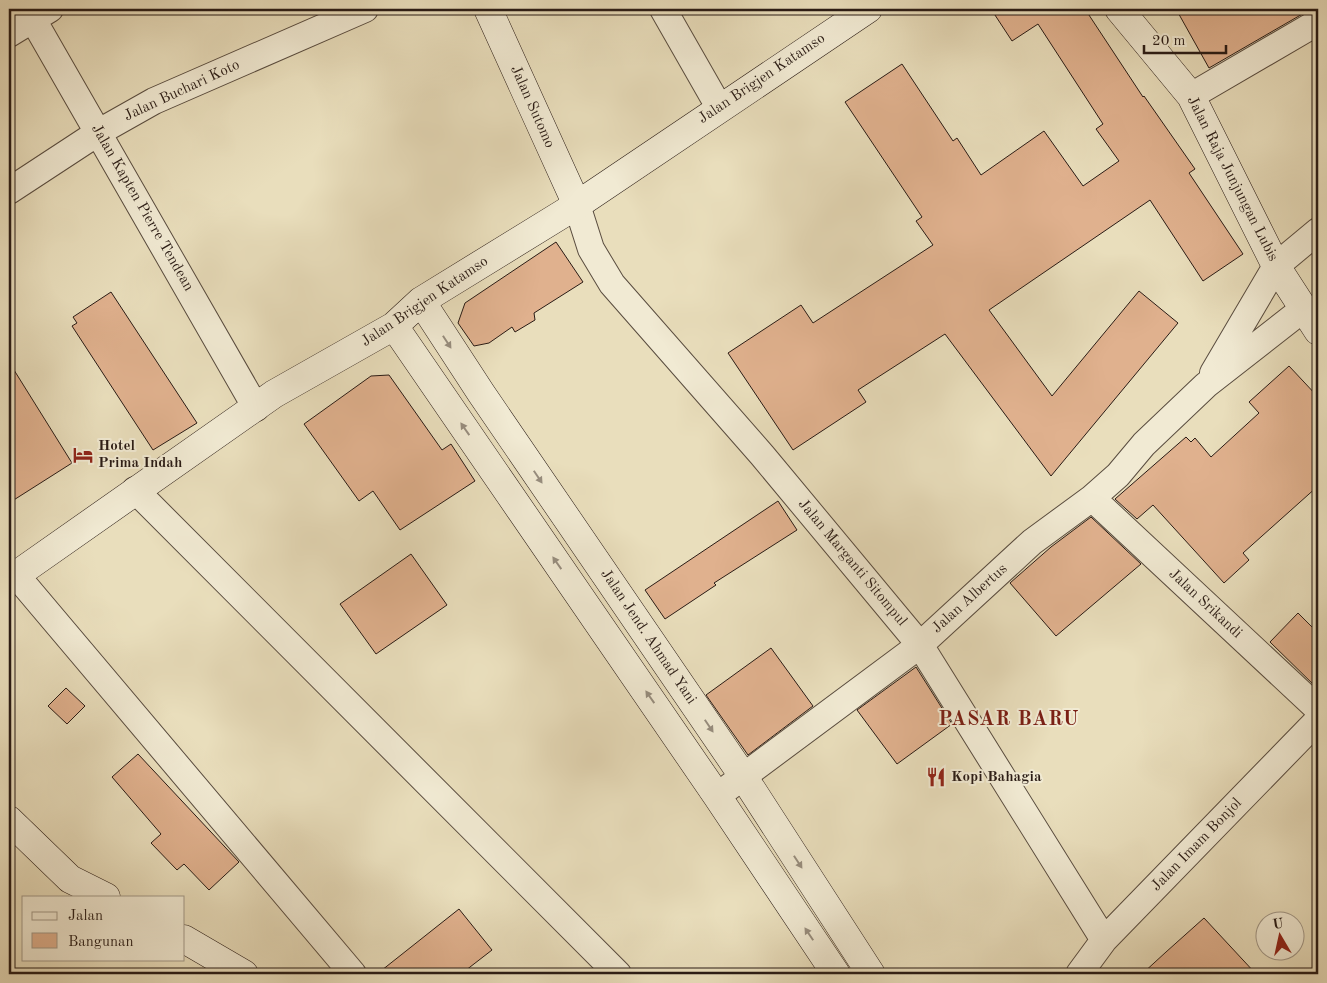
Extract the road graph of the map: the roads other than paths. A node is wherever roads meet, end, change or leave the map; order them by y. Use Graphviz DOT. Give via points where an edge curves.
graph roads {
  1 [pos="365,9"];
  2 [pos="488,9"];
  3 [pos="663,9"];
  4 [pos="868,9"];
  5 [pos="1119,9"];
  6 [pos="37,12"];
  7 [pos="1318,22"];
  8 [pos="9,34"];
  9 [pos="1192,96"];
  10 [pos="719,108"];
  11 [pos="99,132"];
  12 [pos="9,191"];
  13 [pos="577,204"];
  14 [pos="1318,231"];
  15 [pos="1276,266"];
  16 [pos="421,301"];
  17 [pos="1302,310"];
  18 [pos="394,326"];
  19 [pos="1318,332"];
  20 [pos="1206,385"];
  21 [pos="256,408"];
  22 [pos="136,490"];
  23 [pos="1092,498"];
  24 [pos="12,578"];
  25 [pos="920,644"];
  26 [pos="1318,710"];
  27 [pos="1318,720"];
  28 [pos="743,776"];
  29 [pos="717,796"];
  30 [pos="9,820"];
  31 [pos="104,896"];
  32 [pos="185,940"];
  33 [pos="1104,940"];
  34 [pos="244,974"];
  35 [pos="353,974"];
  36 [pos="618,974"];
  37 [pos="836,974"];
  38 [pos="871,974"];
  39 [pos="1079,974"];
  1 -- 11 [label="street, Jalan Buchari Koto" via="154,101"];
  2 -- 13 [label="street, Jalan Sutomo"];
  3 -- 10 [label="street"];
  4 -- 10 [label="street, Jalan Brigjen Katamso"];
  5 -- 9 [label="street, Jalan Raja Junjungan Lubis"];
  6 -- 8 [label="street"];
  6 -- 11 [label="street, Jalan Kapten Pierre Tendean"];
  7 -- 9 [label="street"];
  9 -- 15 [label="street, Jalan Raja Junjungan Lubis"];
  10 -- 13 [label="street, Jalan Brigjen Katamso"];
  11 -- 12 [label="street, Jalan Buchari Koto"];
  11 -- 21 [label="street, Jalan Kapten Pierre Tendean"];
  13 -- 16 [label="street, Jalan Brigjen Katamso"];
  13 -- 25 [label="street, Jalan Marganti Sitompul" via="591,248 612,284 762,455"];
  14 -- 15 [label="street, Jalan Albertus"];
  15 -- 17 [label="street, Jalan Raja Junjungan Lubis"];
  15 -- 20 [label="street, Jalan Albertus"];
  16 -- 18 [label="street, Jalan Brigjen Katamso"];
  16 -- 28 [label="street, Jalan Jend. Ahmad Yani, one-way"];
  17 -- 19 [label="street, Jalan Raja Junjungan Lubis"];
  17 -- 20 [label="street, Jalan Albertus"];
  18 -- 21 [label="street, Jalan Brigjen Katamso" via="274,394"];
  29 -- 18 [label="street, one-way"];
  20 -- 23 [label="street, Jalan Albertus"];
  21 -- 22 [label="street, Jalan Brigjen Katamso"];
  22 -- 24 [label="street, Jalan Brigjen Katamso"];
  22 -- 36 [label="street"];
  23 -- 25 [label="street, Jalan Albertus" via="1032,542"];
  23 -- 26 [label="street, Jalan Srikandi"];
  24 -- 35 [label="street"];
  25 -- 28 [label="street, Jalan Albertus"];
  25 -- 33 [label="street, Jalan Marganti Sitompul"];
  27 -- 33 [label="street, Jalan Imam Bonjol"];
  28 -- 29 [label="street, Jalan Albertus"];
  28 -- 38 [label="street, Jalan Jend. Ahmad Yani, one-way"];
  37 -- 29 [label="street, one-way"];
  30 -- 31 [label="street" via="70,879"];
  32 -- 34 [label="street"];
  33 -- 39 [label="street, Jalan Imam Bonjol"];
}
